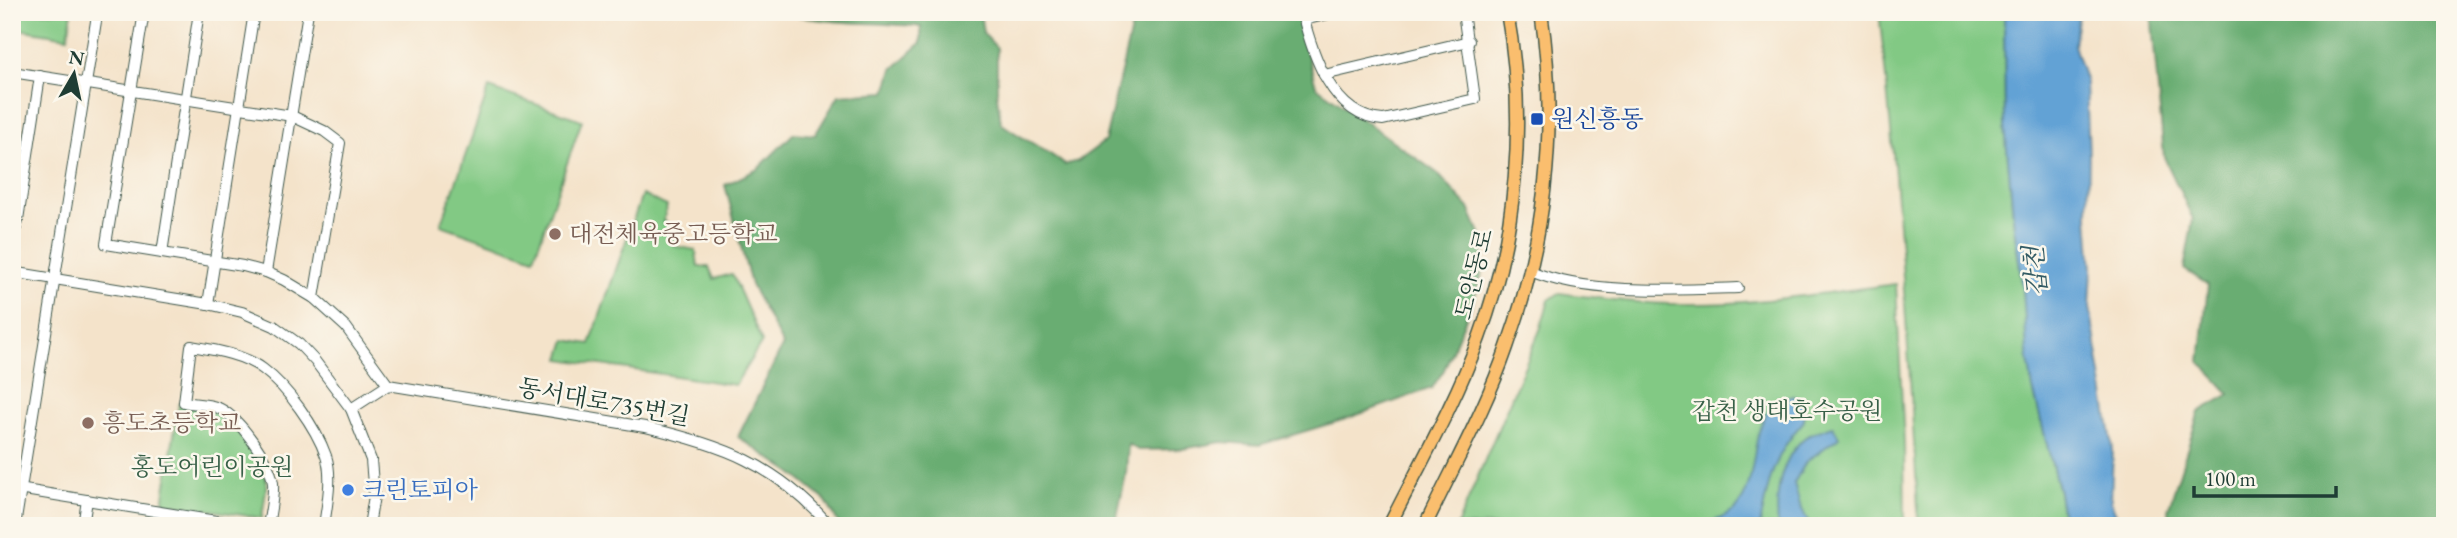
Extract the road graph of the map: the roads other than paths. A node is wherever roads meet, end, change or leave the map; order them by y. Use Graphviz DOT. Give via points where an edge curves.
graph roads {
  1 [pos="144,12"];
  2 [pos="199,12"];
  3 [pos="254,12"];
  4 [pos="308,12"];
  5 [pos="1337,12"];
  6 [pos="1463,12"];
  7 [pos="1507,12"];
  8 [pos="1541,12"];
  9 [pos="97,13"];
  10 [pos="1303,16"];
  11 [pos="1469,41"];
  12 [pos="12,72"];
  13 [pos="1324,75"];
  14 [pos="40,76"];
  15 [pos="85,84"];
  16 [pos="131,91"];
  17 [pos="186,100"];
  18 [pos="239,108"];
  19 [pos="292,116"];
  20 [pos="12,225"];
  21 [pos="162,253"];
  22 [pos="215,261"];
  23 [pos="1531,271"];
  24 [pos="12,272"];
  25 [pos="266,272"];
  26 [pos="55,279"];
  27 [pos="1738,288"];
  28 [pos="314,298"];
  29 [pos="208,304"];
  30 [pos="388,385"];
  31 [pos="351,409"];
  32 [pos="17,489"];
  33 [pos="87,500"];
  34 [pos="15,526"];
  35 [pos="83,526"];
  36 [pos="247,526"];
  37 [pos="268,526"];
  38 [pos="324,526"];
  39 [pos="369,526"];
  40 [pos="830,526"];
  41 [pos="1389,526"];
  42 [pos="1425,526"];
  1 -- 16 [label="street"];
  2 -- 17 [label="street"];
  3 -- 18 [label="street"];
  4 -- 19 [label="street"];
  5 -- 10 [label="street"];
  6 -- 11 [label="street"];
  7 -- 41 [label="main road, 도안동로" via="1517,95 1505,249 1479,339"];
  8 -- 23 [label="main road" via="1549,106 1546,177"];
  9 -- 15 [label="street"];
  10 -- 13 [label="street"];
  11 -- 13 [label="street"];
  11 -- 13 [label="street" via="1475,99 1370,119 1341,98"];
  12 -- 14 [label="street"];
  14 -- 15 [label="street"];
  14 -- 20 [label="street" via="17,226"];
  15 -- 16 [label="street"];
  15 -- 26 [label="street"];
  16 -- 17 [label="street"];
  16 -- 21 [label="street" via="106,244"];
  17 -- 18 [label="street"];
  17 -- 21 [label="street"];
  18 -- 19 [label="street"];
  18 -- 22 [label="street"];
  19 -- 25 [label="street"];
  19 -- 28 [label="street" via="340,143"];
  21 -- 22 [label="street"];
  22 -- 25 [label="street"];
  22 -- 29 [label="street"];
  23 -- 27 [label="street" via="1559,282 1598,286"];
  23 -- 42 [label="main road" via="1507,349"];
  24 -- 26 [label="street"];
  25 -- 28 [label="street"];
  26 -- 29 [label="street"];
  26 -- 32 [label="street"];
  28 -- 30 [label="street" via="346,327"];
  29 -- 31 [label="street" via="242,312 291,338"];
  30 -- 31 [label="street"];
  30 -- 40 [label="street, 동서대로735번길" via="646,427 721,447 783,481"];
  31 -- 39 [label="street" via="371,460 374,496"];
  32 -- 33 [label="street"];
  32 -- 34 [label="street"];
  33 -- 35 [label="street"];
  33 -- 36 [label="street"];
  37 -- 38 [label="street" via="273,495 268,465 233,418 218,408 184,402 191,346 219,350 263,369 303,413 326,457"];
}
